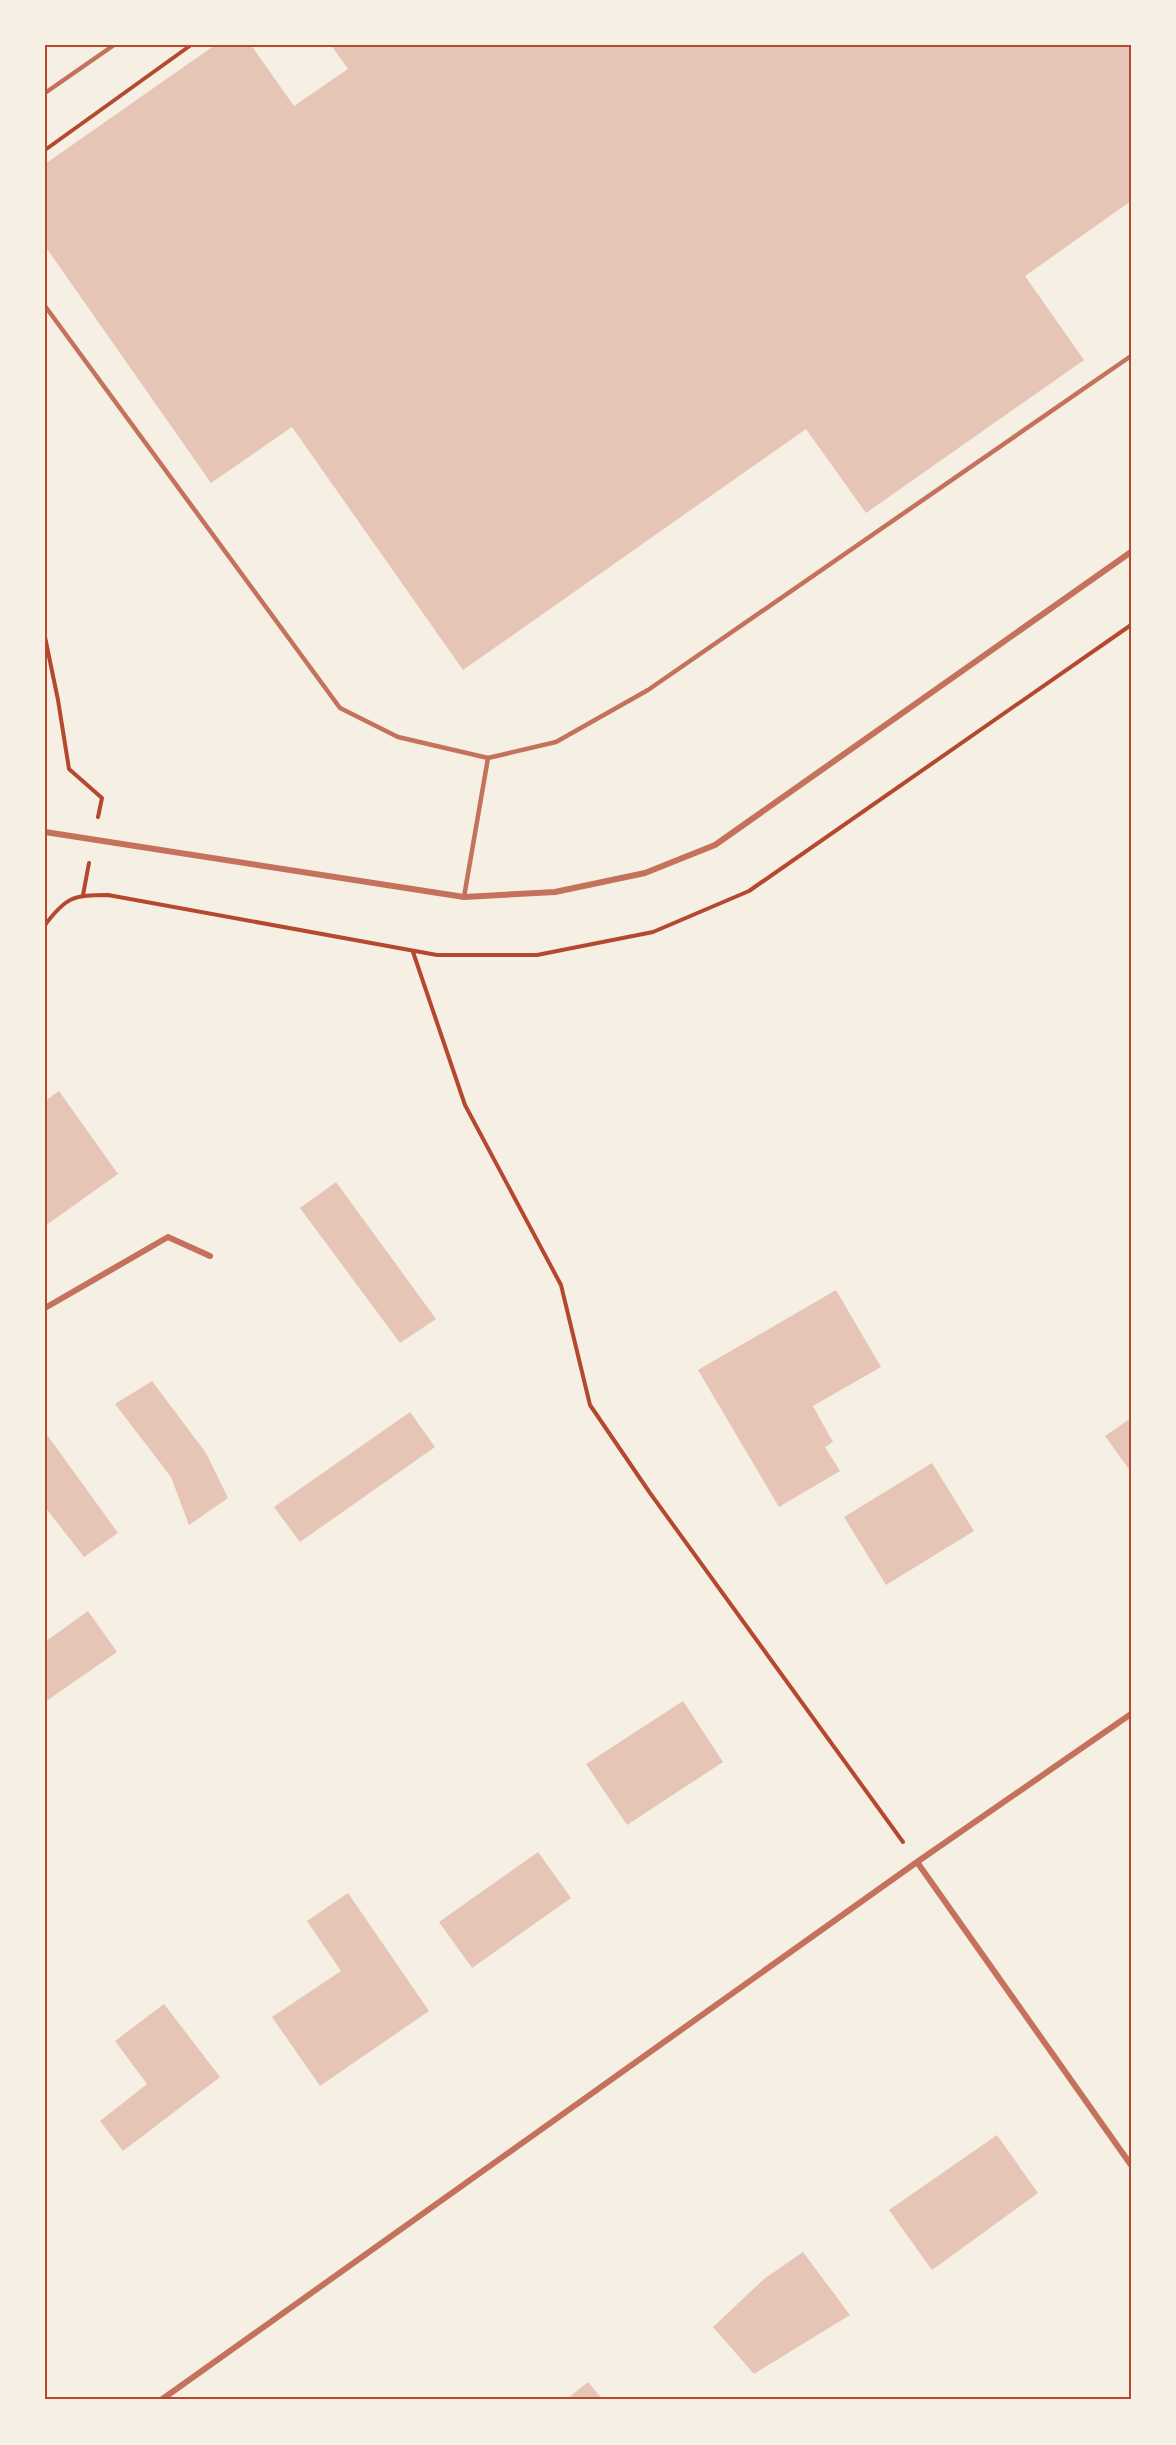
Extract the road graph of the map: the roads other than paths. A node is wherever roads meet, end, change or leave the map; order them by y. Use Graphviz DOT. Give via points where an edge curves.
graph roads {
  1 [pos="114,45"];
  2 [pos="45,93"];
  3 [pos="45,306"];
  4 [pos="1131,356"];
  5 [pos="1131,552"];
  6 [pos="488,758"];
  7 [pos="45,832"];
  8 [pos="464,897"];
  9 [pos="210,1256"];
  10 [pos="45,1308"];
  11 [pos="1131,1713"];
  12 [pos="918,1862"];
  13 [pos="1131,2165"];
  14 [pos="160,2400"];
  1 -- 2 [label="lane"];
  3 -- 6 [label="lane" via="340,708 398,737"];
  4 -- 6 [label="lane" via="648,690 556,742"];
  5 -- 8 [label="street" via="715,845 645,873 555,892"];
  6 -- 8 [label="lane"];
  7 -- 8 [label="street"];
  9 -- 10 [label="street" via="168,1237"];
  11 -- 12 [label="street"];
  12 -- 13 [label="street"];
  12 -- 14 [label="street"];
}
